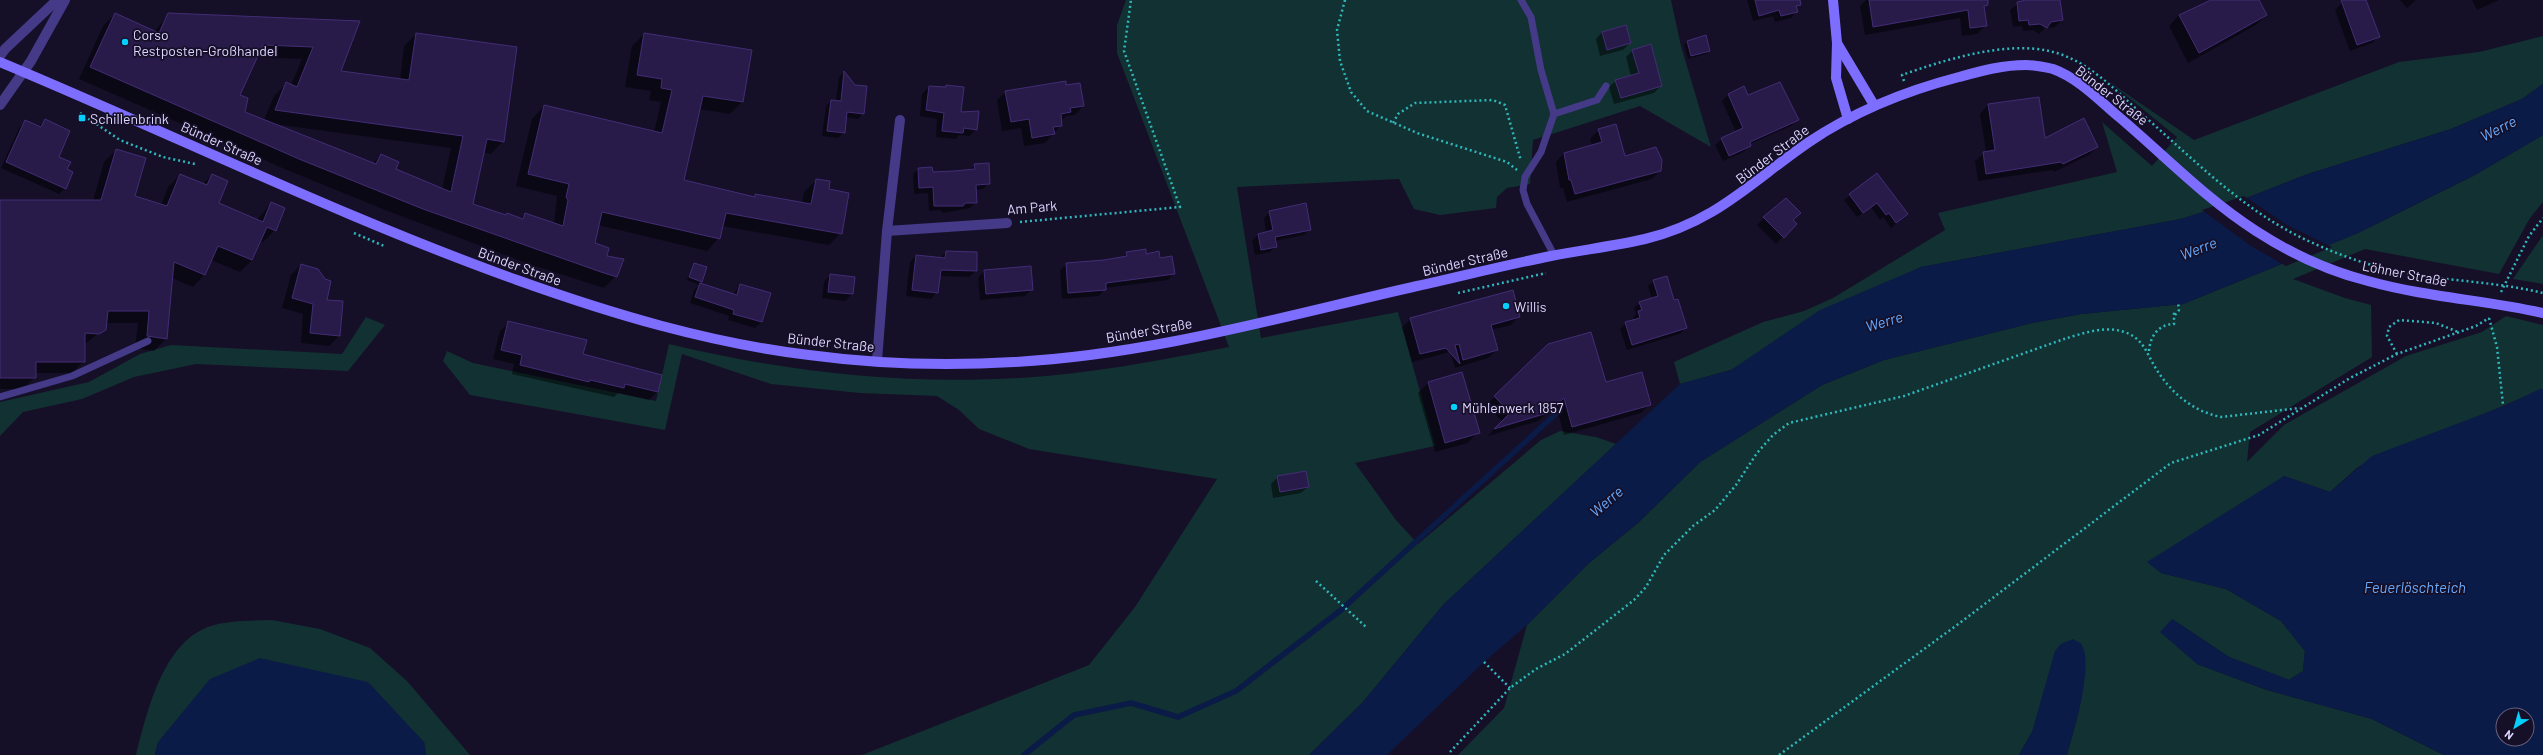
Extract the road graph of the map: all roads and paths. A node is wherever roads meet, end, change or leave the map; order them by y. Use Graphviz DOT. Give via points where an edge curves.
graph roads {
  1 [pos="57,0"];
  2 [pos="65,0"];
  3 [pos="1131,0"];
  4 [pos="1345,0"];
  5 [pos="1522,0"];
  6 [pos="1833,0"];
  7 [pos="1837,43"];
  8 [pos="0,56"];
  9 [pos="0,62"];
  10 [pos="24,72"];
  11 [pos="1606,86"];
  12 [pos="0,105"];
  13 [pos="1874,105"];
  14 [pos="76,110"];
  15 [pos="1554,114"];
  16 [pos="1848,119"];
  17 [pos="900,120"];
  18 [pos="1392,123"];
  19 [pos="2173,142"];
  20 [pos="203,167"];
  21 [pos="1526,177"];
  22 [pos="2543,218"];
  23 [pos="1007,223"];
  24 [pos="2248,226"];
  25 [pos="887,231"];
  26 [pos="351,232"];
  27 [pos="386,246"];
  28 [pos="1554,255"];
  29 [pos="1551,272"];
  30 [pos="2505,284"];
  31 [pos="2543,293"];
  32 [pos="1450,295"];
  33 [pos="2496,302"];
  34 [pos="2178,303"];
  35 [pos="2174,310"];
  36 [pos="2543,313"];
  37 [pos="2175,314"];
  38 [pos="2489,318"];
  39 [pos="2459,332"];
  40 [pos="148,341"];
  41 [pos="2149,352"];
  42 [pos="2397,354"];
  43 [pos="877,362"];
  44 [pos="0,397"];
  45 [pos="2503,404"];
  46 [pos="2300,408"];
  47 [pos="1316,581"];
  48 [pos="1366,627"];
  49 [pos="1484,662"];
  50 [pos="1510,688"];
  51 [pos="1450,752"];
  52 [pos="1778,755"];
  1 -- 8 [label="street"];
  2 -- 10 [label="street"];
  3 -- 23 [label="path, Am Park" via="1124,51 1180,207"];
  4 -- 18 [label="path" via="1337,30 1340,61 1351,92 1367,111"];
  5 -- 15 [label="lane" via="1531,17 1541,70"];
  6 -- 7 [label="main road"];
  7 -- 13 [label="main road"];
  7 -- 16 [label="main road" via="1836,78"];
  9 -- 10 [label="main road, Bünder Straße"];
  10 -- 12 [label="street"];
  10 -- 43 [label="main road, Bünder Straße" via="372,224 576,301 657,325 731,342 807,355"];
  11 -- 15 [label="lane" via="1597,100"];
  13 -- 16 [label="main road, Bünder Straße"];
  13 -- 24 [label="main road, Bünder Straße" via="1930,84 1994,67 2030,65 2051,68 2086,89"];
  14 -- 20 [label="path" via="120,140 162,157"];
  15 -- 21 [label="lane" via="1541,152"];
  16 -- 28 [label="main road, Bünder Straße" via="1811,141 1734,200 1680,229 1612,246"];
  17 -- 25 [label="street"];
  18 -- 21 [label="path" via="1508,162"];
  18 -- 21 [label="path" via="1398,114 1415,103 1493,100 1505,105"];
  19 -- 30 [label="path" via="2224,187 2270,220 2328,250 2395,271"];
  21 -- 28 [label="lane" via="1523,190 1527,204"];
  22 -- 30 [label="path" via="2529,236"];
  23 -- 25 [label="street, Am Park"];
  24 -- 33 [label="main road, Löhner Straße" via="2314,262 2362,280 2404,290"];
  25 -- 43 [label="street"];
  26 -- 27 [label="path"];
  28 -- 43 [label="main road, Bünder Straße" via="1215,332 1119,350 1019,362"];
  29 -- 32 [label="path"];
  30 -- 31 [label="path"];
  30 -- 33 [label="path"];
  33 -- 36 [label="main road, Löhner Straße"];
  33 -- 38 [label="path"];
  34 -- 37 [label="path" via="2179,310"];
  35 -- 37 [label="path"];
  37 -- 41 [label="path" via="2174,324 2163,326 2151,338"];
  38 -- 39 [label="path"];
  38 -- 45 [label="path" via="2497,347"];
  39 -- 42 [label="path"];
  39 -- 42 [label="path" via="2436,323 2399,320 2388,327 2386,336"];
  40 -- 44 [label="lane" via="72,376"];
  41 -- 46 [label="path" via="2155,367 2173,391 2189,405 2211,415 2221,417"];
  41 -- 50 [label="path" via="2140,341 2124,331 2089,332 2025,352 1904,396 1789,423 1756,453 1736,485 1715,510 1693,526 1664,555 1646,587 1634,600 1565,654 1536,669"];
  42 -- 46 [label="path"];
  46 -- 52 [label="path" via="2259,435 2171,463 1957,625"];
  47 -- 48 [label="path"];
  49 -- 50 [label="path"];
  50 -- 51 [label="path"];
}
